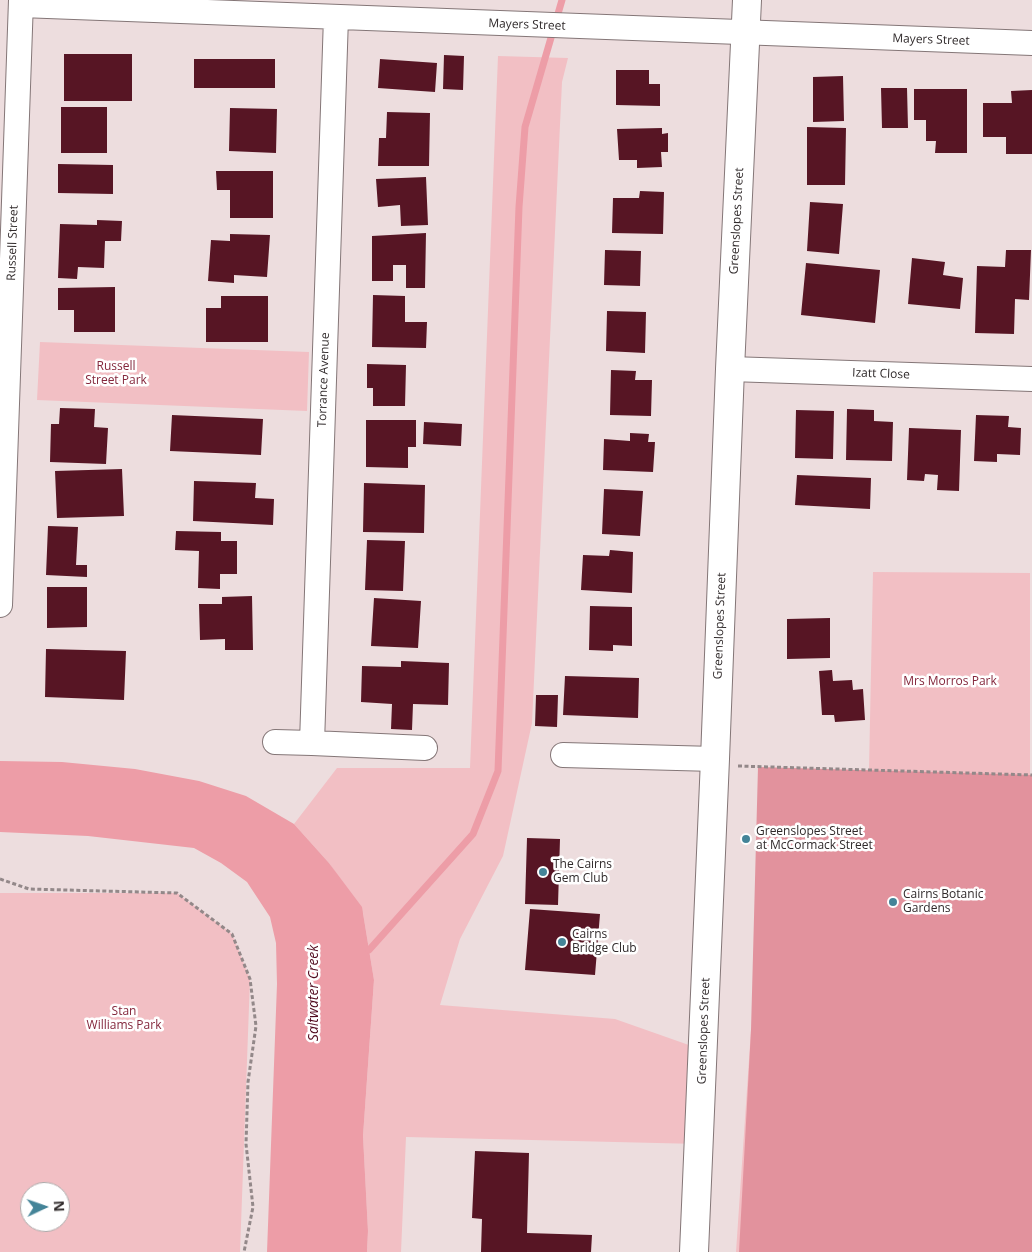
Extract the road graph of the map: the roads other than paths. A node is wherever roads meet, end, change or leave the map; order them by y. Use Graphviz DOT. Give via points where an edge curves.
graph roads {
  1 [pos="747,0"];
  2 [pos="21,3"];
  3 [pos="336,17"];
  4 [pos="746,32"];
  5 [pos="1032,43"];
  6 [pos="730,369"];
  7 [pos="1032,379"];
  8 [pos="0,605"];
  9 [pos="275,742"];
  10 [pos="312,743"];
  11 [pos="425,748"];
  12 [pos="563,755"];
  13 [pos="715,762"];
  14 [pos="694,1252"];
  1 -- 4 [label="street, Greenslopes Street"];
  2 -- 3 [label="street, Mayers Street"];
  2 -- 8 [label="street, Russell Street"];
  3 -- 4 [label="street, Mayers Street"];
  3 -- 10 [label="street, Torrance Avenue"];
  4 -- 5 [label="street, Mayers Street"];
  4 -- 6 [label="street, Greenslopes Street"];
  6 -- 7 [label="street, Izatt Close"];
  6 -- 13 [label="street, Greenslopes Street"];
  9 -- 10 [label="street"];
  10 -- 11 [label="street"];
  12 -- 13 [label="street"];
  13 -- 14 [label="street, Greenslopes Street"];
}
